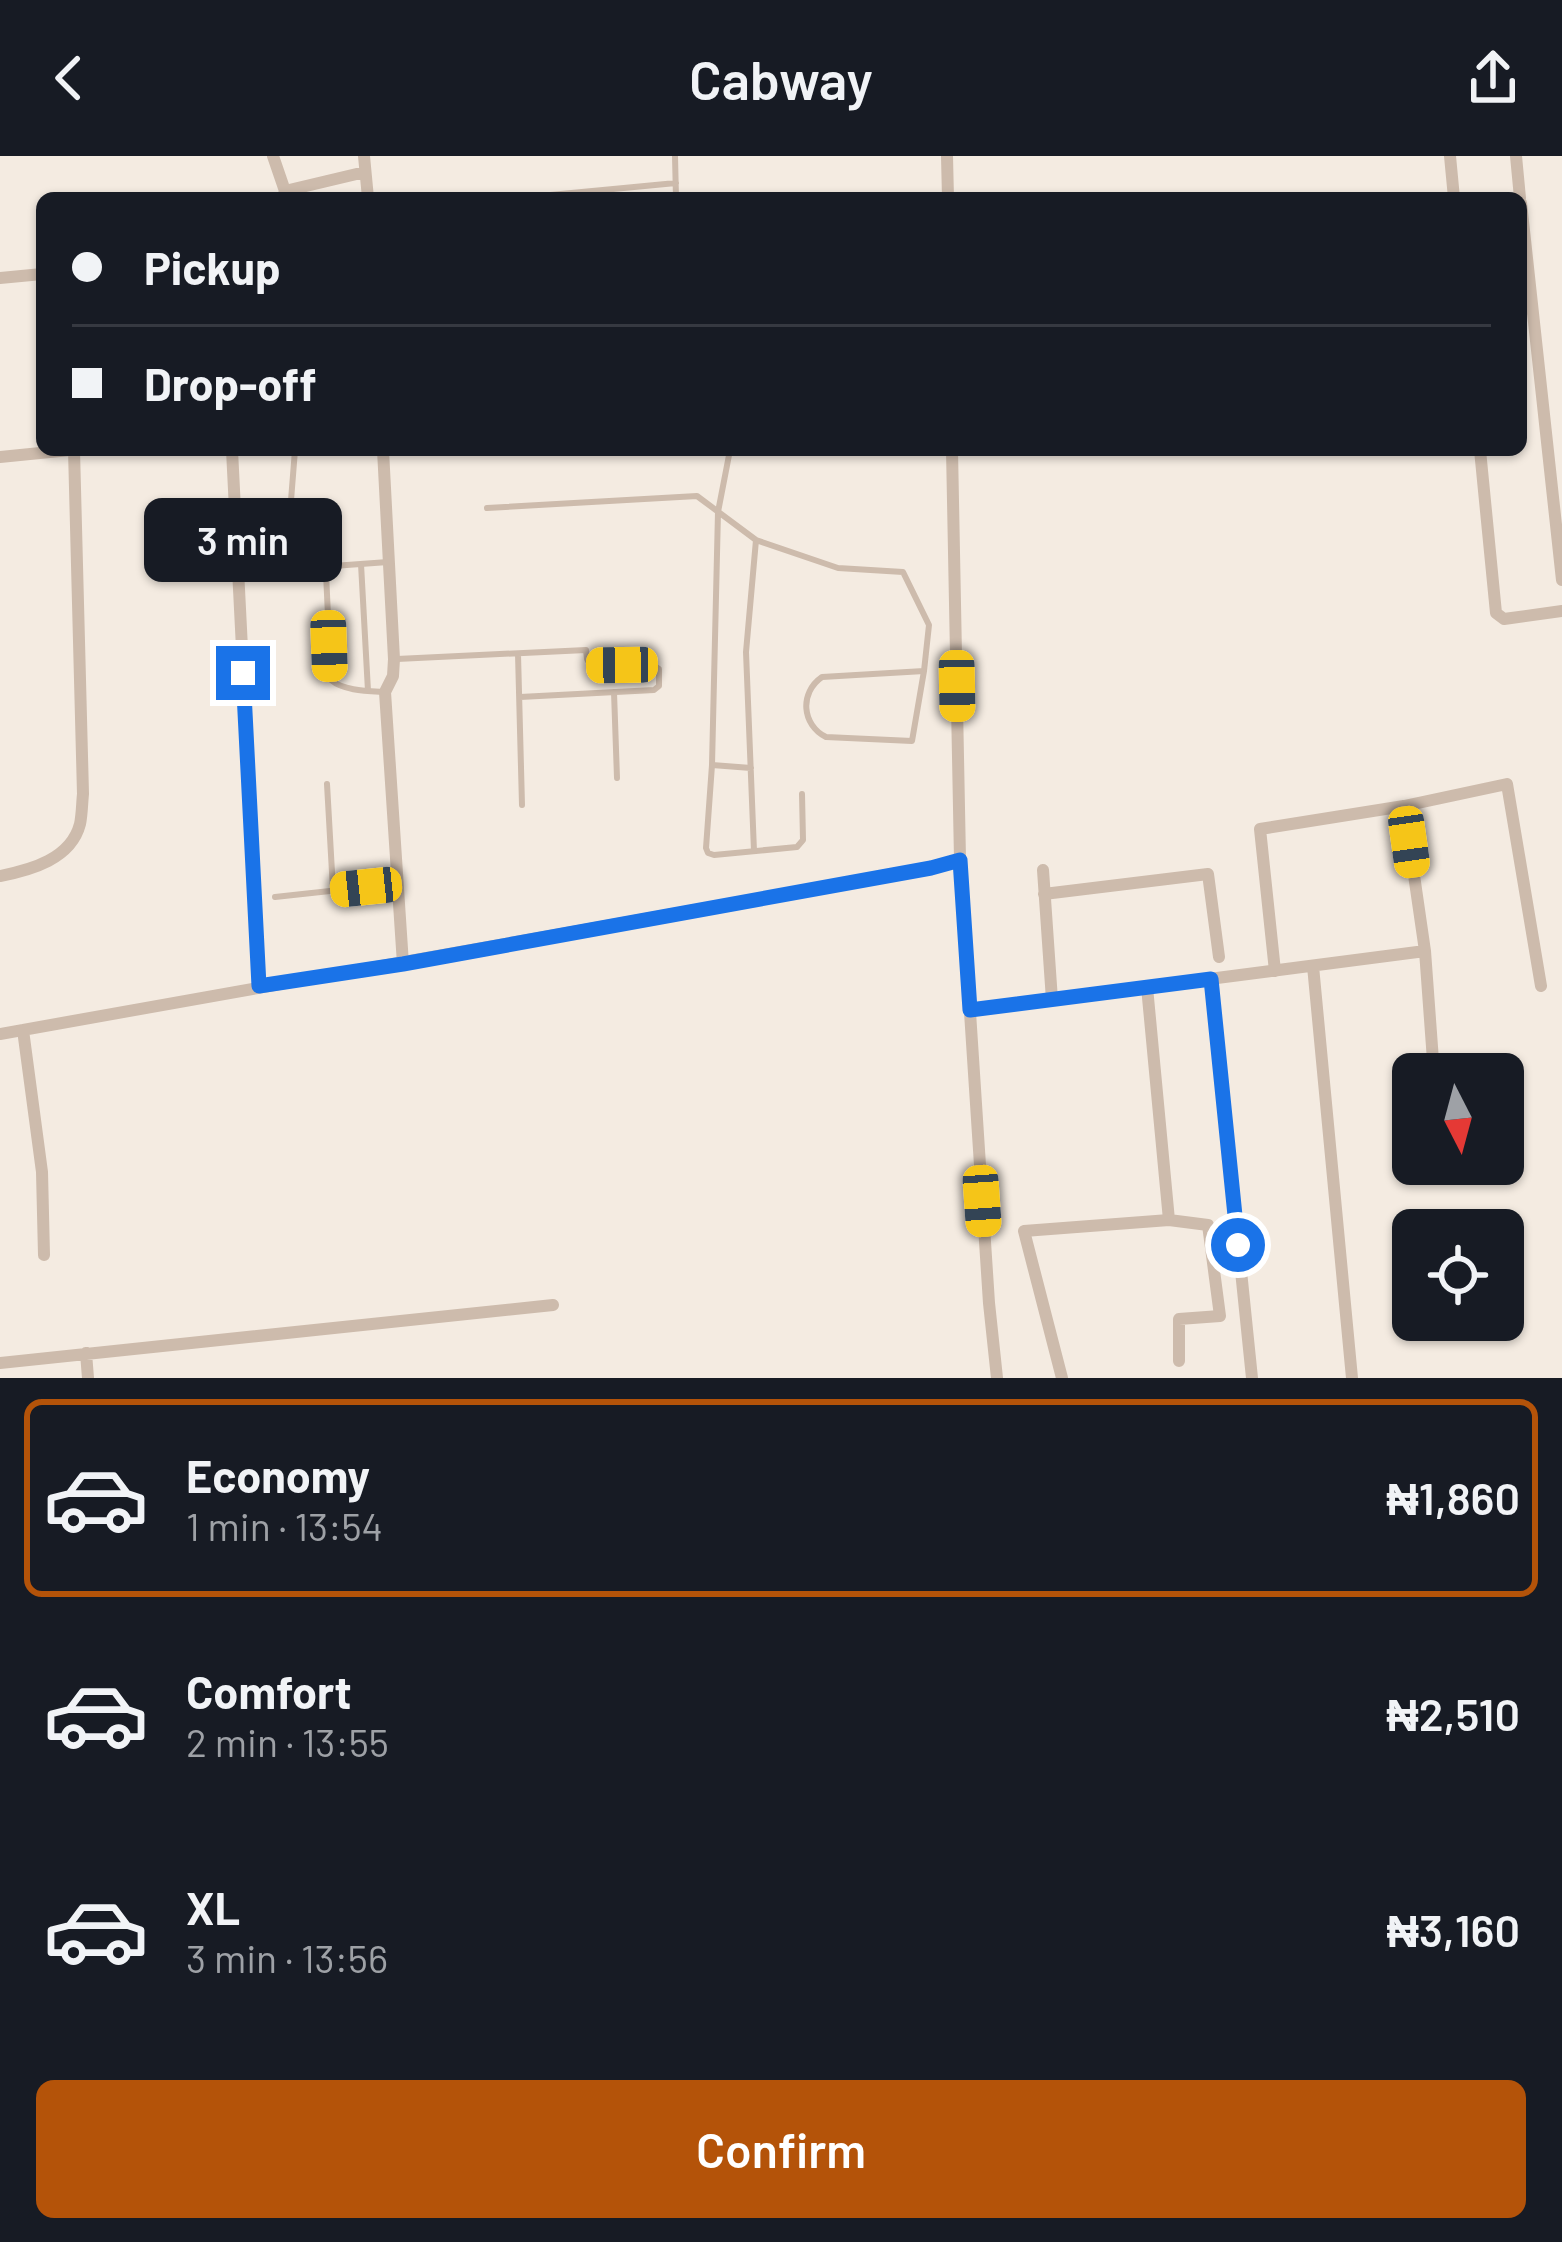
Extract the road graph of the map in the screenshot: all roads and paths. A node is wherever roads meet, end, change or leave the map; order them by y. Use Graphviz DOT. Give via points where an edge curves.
graph roads {
  1 [pos="273,156"];
  2 [pos="364,156"];
  3 [pos="675,156"];
  4 [pos="947,156"];
  5 [pos="1450,156"];
  6 [pos="1516,156"];
  7 [pos="365,172"];
  8 [pos="676,183"];
  9 [pos="283,192"];
  10 [pos="291,192"];
  11 [pos="367,192"];
  12 [pos="582,192"];
  13 [pos="676,192"];
  14 [pos="948,192"];
  15 [pos="1453,192"];
  16 [pos="1520,192"];
  17 [pos="1527,250"];
  18 [pos="36,275"];
  19 [pos="0,278"];
  20 [pos="36,454"];
  21 [pos="72,456"];
  22 [pos="232,456"];
  23 [pos="295,456"];
  24 [pos="383,456"];
  25 [pos="729,456"];
  26 [pos="952,456"];
  27 [pos="1481,456"];
  28 [pos="0,457"];
  29 [pos="1557,497"];
  30 [pos="487,508"];
  31 [pos="718,512"];
  32 [pos="290,513"];
  33 [pos="756,540"];
  34 [pos="388,562"];
  35 [pos="362,564"];
  36 [pos="1562,580"];
  37 [pos="1562,611"];
  38 [pos="518,654"];
  39 [pos="394,659"];
  40 [pos="924,671"];
  41 [pos="368,691"];
  42 [pos="385,692"];
  43 [pos="614,692"];
  44 [pos="520,697"];
  45 [pos="712,765"];
  46 [pos="751,768"];
  47 [pos="617,778"];
  48 [pos="327,784"];
  49 [pos="802,794"];
  50 [pos="522,805"];
  51 [pos="1404,806"];
  52 [pos="754,851"];
  53 [pos="960,860"];
  54 [pos="1042,870"];
  55 [pos="0,875"];
  56 [pos="398,883"];
  57 [pos="333,890"];
  58 [pos="1045,894"];
  59 [pos="275,897"];
  60 [pos="1425,951"];
  61 [pos="1219,957"];
  62 [pos="403,964"];
  63 [pos="1313,966"];
  64 [pos="1275,971"];
  65 [pos="1211,979"];
  66 [pos="259,986"];
  67 [pos="1541,986"];
  68 [pos="1148,987"];
  69 [pos="1052,1000"];
  70 [pos="970,1010"];
  71 [pos="23,1030"];
  72 [pos="0,1034"];
  73 [pos="1432,1053"];
  74 [pos="1168,1220"];
  75 [pos="44,1256"];
  76 [pos="553,1305"];
  77 [pos="86,1353"];
  78 [pos="1179,1361"];
  79 [pos="0,1363"];
  80 [pos="88,1378"];
  81 [pos="997,1378"];
  82 [pos="1061,1378"];
  83 [pos="1252,1378"];
  84 [pos="1352,1378"];
  1 -- 9 [label="street"];
  2 -- 7 [label="street"];
  3 -- 8 [label="lane"];
  4 -- 14 [label="street"];
  5 -- 15 [label="street"];
  6 -- 16 [label="street"];
  7 -- 10 [label="street"];
  7 -- 11 [label="street"];
  8 -- 12 [label="lane"];
  8 -- 13 [label="lane"];
  17 -- 29 [label="street"];
  18 -- 19 [label="street"];
  20 -- 28 [label="street"];
  21 -- 55 [label="street" via="80,826 50,860"];
  22 -- 66 [label="street"];
  23 -- 32 [label="lane"];
  24 -- 34 [label="street"];
  25 -- 31 [label="lane"];
  26 -- 53 [label="street"];
  27 -- 37 [label="street" via="1496,613 1504,619"];
  29 -- 36 [label="street"];
  30 -- 31 [label="lane" via="698,496"];
  31 -- 33 [label="lane"];
  31 -- 45 [label="lane"];
  33 -- 40 [label="lane" via="838,568 903,572 928,625"];
  33 -- 46 [label="lane" via="746,652"];
  34 -- 35 [label="lane"];
  34 -- 39 [label="street"];
  35 -- 41 [label="lane"];
  35 -- 41 [label="lane" via="326,573 331,680"];
  38 -- 39 [label="lane"];
  38 -- 43 [label="lane" via="586,650 591,666 659,669 654,690"];
  38 -- 44 [label="lane"];
  39 -- 42 [label="street"];
  40 -- 40 [label="lane" via="912,741 826,737 808,721 807,696 821,677"];
  41 -- 42 [label="lane"];
  42 -- 56 [label="street"];
  43 -- 44 [label="lane"];
  43 -- 47 [label="lane"];
  44 -- 50 [label="lane"];
  45 -- 46 [label="lane"];
  45 -- 52 [label="lane" via="706,848 714,855"];
  46 -- 52 [label="lane"];
  48 -- 57 [label="lane"];
  49 -- 52 [label="lane" via="803,840"];
  51 -- 60 [label="street"];
  51 -- 64 [label="street" via="1260,830"];
  51 -- 67 [label="street" via="1507,784"];
  53 -- 62 [label="street"];
  53 -- 70 [label="street"];
  54 -- 58 [label="street"];
  56 -- 57 [label="lane"];
  56 -- 62 [label="street"];
  57 -- 59 [label="lane"];
  58 -- 61 [label="street" via="1208,874"];
  58 -- 69 [label="street"];
  60 -- 63 [label="street"];
  60 -- 73 [label="street"];
  62 -- 66 [label="street"];
  63 -- 64 [label="street"];
  63 -- 84 [label="street"];
  64 -- 65 [label="street"];
  65 -- 68 [label="street"];
  65 -- 83 [label="street"];
  66 -- 71 [label="street"];
  68 -- 69 [label="street"];
  68 -- 74 [label="street"];
  69 -- 70 [label="street"];
  70 -- 81 [label="street"];
  71 -- 72 [label="street"];
  71 -- 75 [label="street"];
  74 -- 78 [label="street" via="1208,1225 1220,1316 1179,1319"];
  74 -- 82 [label="street" via="1024,1231"];
  76 -- 77 [label="street"];
  77 -- 79 [label="street"];
  77 -- 80 [label="street"];
}
